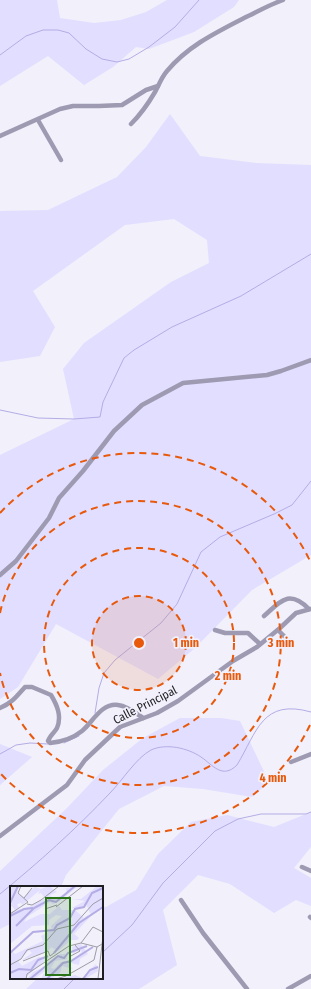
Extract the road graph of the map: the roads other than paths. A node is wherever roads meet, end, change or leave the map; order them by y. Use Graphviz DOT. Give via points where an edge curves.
graph roads {
  1 [pos="282,0"];
  2 [pos="158,86"];
  3 [pos="38,120"];
  4 [pos="131,124"];
  5 [pos="0,136"];
  6 [pos="61,160"];
  7 [pos="311,360"];
  8 [pos="0,576"];
  9 [pos="310,609"];
  10 [pos="264,616"];
  11 [pos="215,630"];
  12 [pos="278,630"];
  13 [pos="260,644"];
  14 [pos="292,644"];
  15 [pos="0,708"];
  16 [pos="143,718"];
  17 [pos="311,754"];
  18 [pos="291,762"];
  19 [pos="0,836"];
  20 [pos="302,867"];
  21 [pos="311,871"];
  22 [pos="181,900"];
  23 [pos="311,976"];
  24 [pos="246,989"];
  25 [pos="288,989"];
  1 -- 2 [label="street" via="193,46 166,72"];
  2 -- 3 [label="street" via="146,90 122,105 73,106"];
  2 -- 4 [label="street"];
  3 -- 5 [label="street"];
  3 -- 6 [label="street"];
  7 -- 8 [label="street" via="267,375 183,383 142,405 114,431 59,498 49,518 16,561"];
  9 -- 10 [label="street" via="296,599 288,598"];
  9 -- 12 [label="street, Calle Principal" via="296,613"];
  11 -- 13 [label="street" via="224,633 248,633"];
  12 -- 13 [label="street, Calle Principal"];
  12 -- 14 [label="street"];
  13 -- 16 [label="street, Calle Principal" via="178,701"];
  15 -- 16 [label="street" via="20,695 25,687 32,687 51,695 59,710 59,721 49,738 50,743 64,741 81,732 98,712 110,706 119,705"];
  16 -- 19 [label="street, Calle Principal" via="120,727 85,760 67,785"];
  17 -- 18 [label="street"];
  20 -- 21 [label="street"];
  22 -- 24 [label="street"];
  23 -- 25 [label="street"];
}
